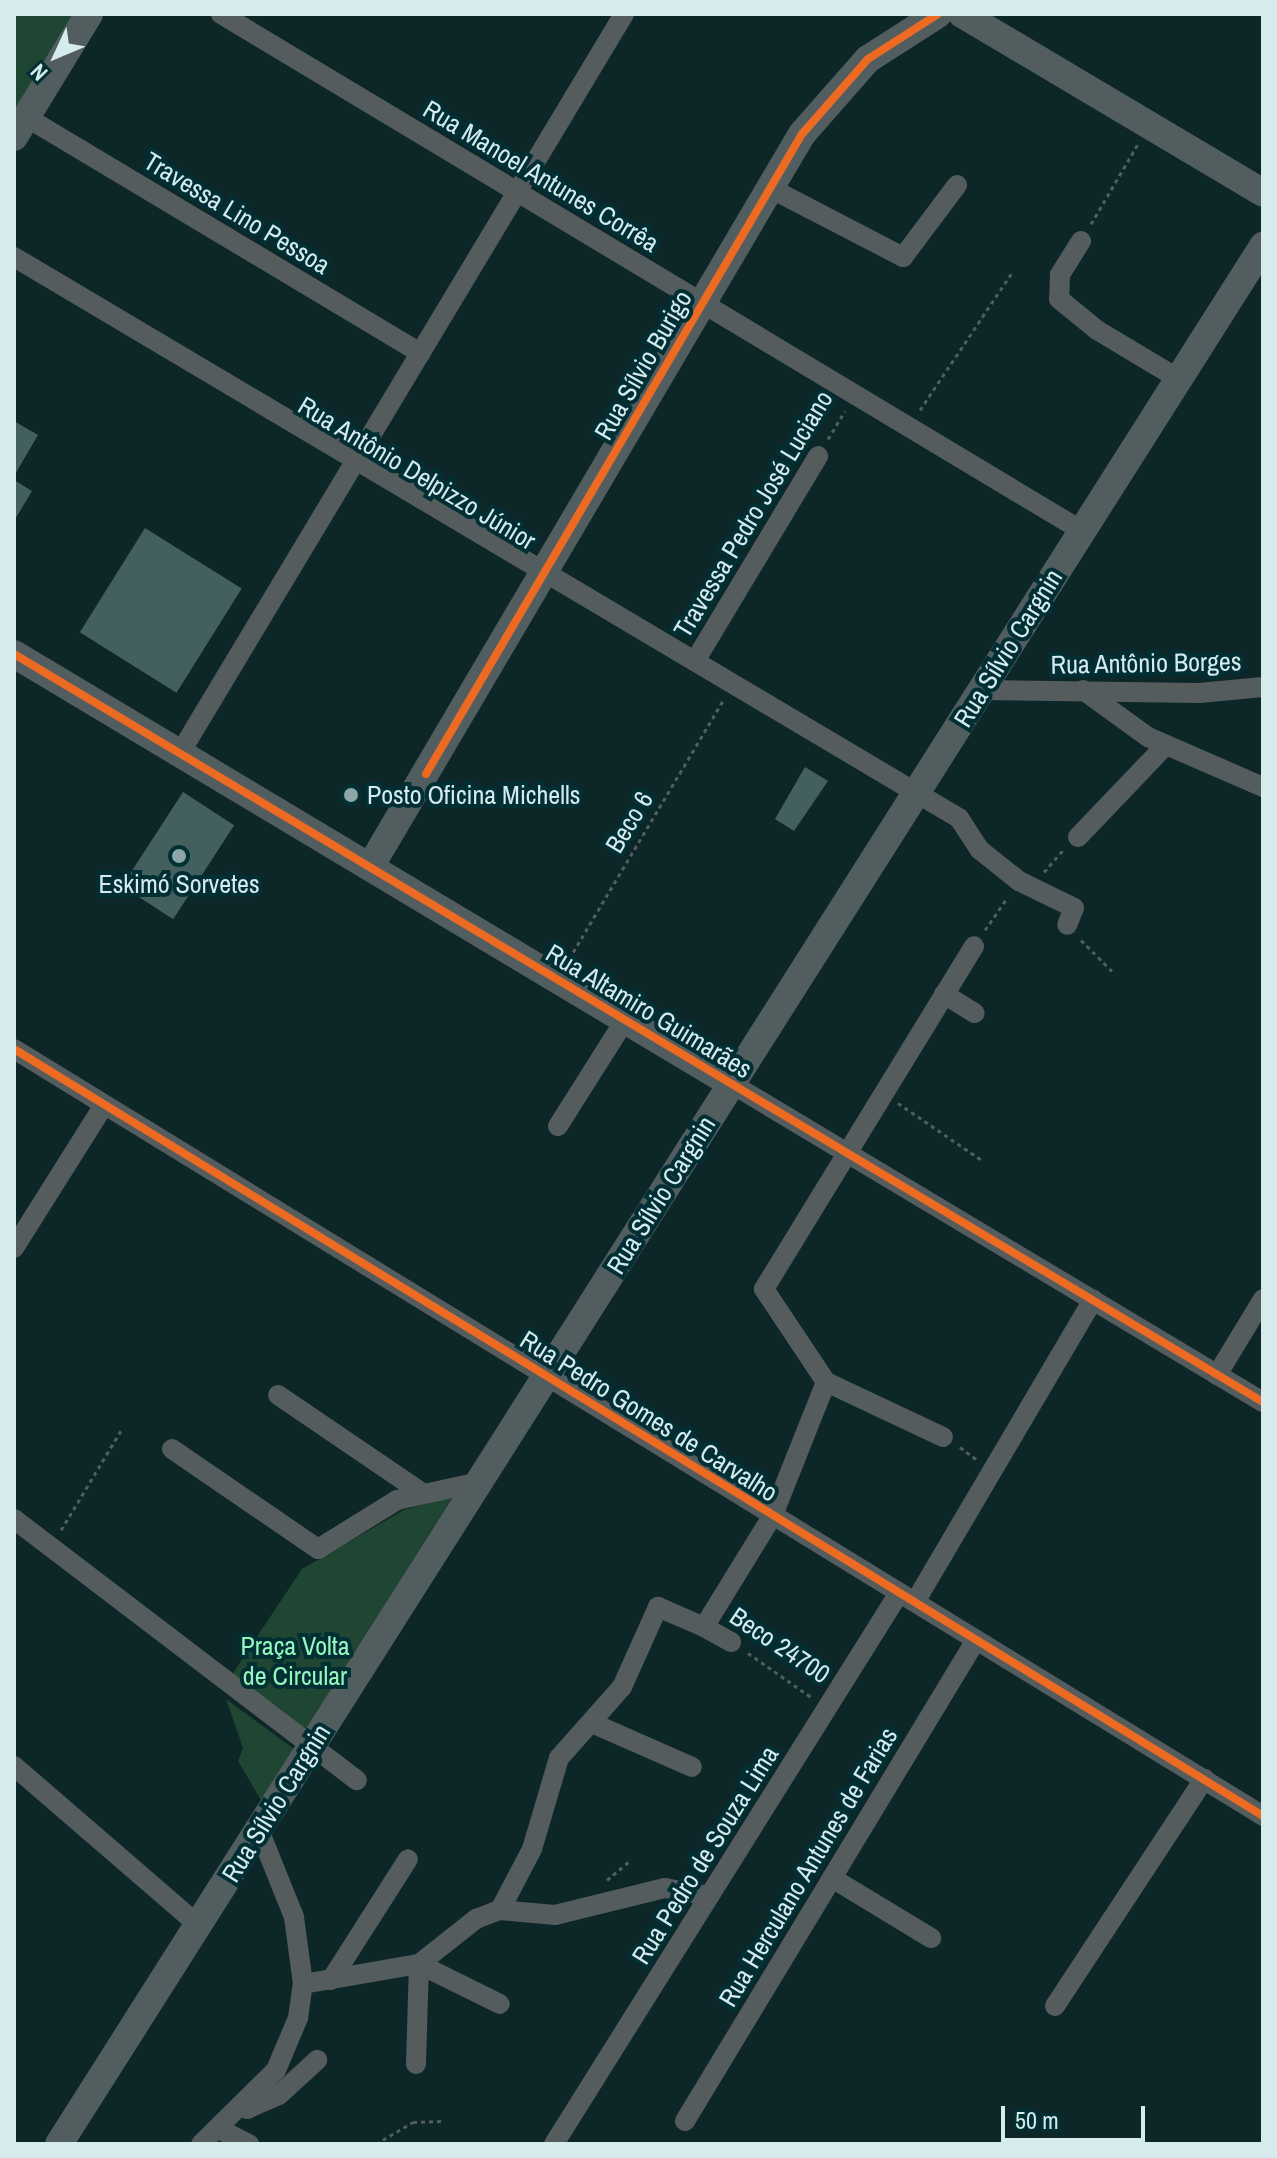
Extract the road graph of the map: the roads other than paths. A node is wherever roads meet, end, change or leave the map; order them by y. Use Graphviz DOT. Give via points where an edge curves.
graph roads {
  1 [pos="89,14"];
  2 [pos="221,14"];
  3 [pos="624,14"];
  4 [pos="938,14"];
  5 [pos="962,14"];
  6 [pos="18,130"];
  7 [pos="957,185"];
  8 [pos="770,188"];
  9 [pos="517,192"];
  10 [pos="1263,193"];
  11 [pos="1081,241"];
  12 [pos="1263,246"];
  13 [pos="14,257"];
  14 [pos="703,303"];
  15 [pos="421,353"];
  16 [pos="1179,379"];
  17 [pos="818,456"];
  18 [pos="356,460"];
  19 [pos="1082,531"];
  20 [pos="544,572"];
  21 [pos="14,654"];
  22 [pos="695,661"];
  23 [pos="1263,687"];
  24 [pos="981,690"];
  25 [pos="1083,690"];
  26 [pos="1166,745"];
  27 [pos="180,753"];
  28 [pos="1263,787"];
  29 [pos="916,793"];
  30 [pos="1078,837"];
  31 [pos="370,867"];
  32 [pos="1070,916"];
  33 [pos="974,946"];
  34 [pos="944,994"];
  35 [pos="975,1013"];
  36 [pos="625,1020"];
  37 [pos="14,1049"];
  38 [pos="732,1084"];
  39 [pos="104,1105"];
  40 [pos="558,1126"];
  41 [pos="845,1152"];
  42 [pos="14,1248"];
  43 [pos="1263,1299"];
  44 [pos="1093,1300"];
  45 [pos="1217,1375"];
  46 [pos="546,1376"];
  47 [pos="826,1382"];
  48 [pos="278,1395"];
  49 [pos="1263,1402"];
  50 [pos="943,1437"];
  51 [pos="172,1449"];
  52 [pos="479,1482"];
  53 [pos="419,1491"];
  54 [pos="773,1515"];
  55 [pos="14,1519"];
  56 [pos="907,1598"];
  57 [pos="704,1627"];
  58 [pos="976,1640"];
  59 [pos="731,1642"];
  60 [pos="592,1723"];
  61 [pos="310,1749"];
  62 [pos="14,1766"];
  63 [pos="692,1767"];
  64 [pos="1204,1779"];
  65 [pos="357,1780"];
  66 [pos="1263,1816"];
  67 [pos="259,1830"];
  68 [pos="408,1859"];
  69 [pos="832,1878"];
  70 [pos="709,1896"];
  71 [pos="500,1910"];
  72 [pos="198,1925"];
  73 [pos="931,1938"];
  74 [pos="419,1964"];
  75 [pos="331,1980"];
  76 [pos="303,1984"];
  77 [pos="500,2004"];
  78 [pos="1055,2006"];
  79 [pos="317,2060"];
  80 [pos="416,2064"];
  81 [pos="239,2111"];
  82 [pos="685,2121"];
  83 [pos="219,2129"];
  84 [pos="59,2144"];
  85 [pos="201,2144"];
  86 [pos="249,2144"];
  87 [pos="554,2144"];
  1 -- 6 [label="street"];
  2 -- 9 [label="street, Rua Manoel Antunes Corrêa"];
  3 -- 9 [label="street"];
  4 -- 8 [label="street, Rua Sílvio Burigo" via="848,78 802,134"];
  5 -- 10 [label="street"];
  6 -- 15 [label="street, Travessa Lino Pessoa"];
  7 -- 8 [label="street" via="903,257"];
  8 -- 14 [label="street, Rua Sílvio Burigo"];
  9 -- 14 [label="street, Rua Manoel Antunes Corrêa"];
  9 -- 15 [label="street"];
  11 -- 16 [label="street" via="1060,275 1059,299 1097,330"];
  12 -- 16 [label="street, Rua Sílvio Cargnin"];
  13 -- 18 [label="street, Rua Antônio Delpizzo Júnior"];
  14 -- 19 [label="street, Rua Manoel Antunes Corrêa"];
  14 -- 20 [label="street, Rua Sílvio Burigo"];
  15 -- 18 [label="street"];
  16 -- 19 [label="street, Rua Sílvio Cargnin"];
  17 -- 22 [label="street, Travessa Pedro José Luciano"];
  18 -- 20 [label="street, Rua Antônio Delpizzo Júnior"];
  18 -- 27 [label="street"];
  19 -- 24 [label="street, Rua Sílvio Cargnin"];
  20 -- 22 [label="street, Rua Antônio Delpizzo Júnior"];
  20 -- 31 [label="street, Rua Sílvio Burigo"];
  21 -- 27 [label="street, Rua Altamiro Guimarães"];
  22 -- 29 [label="street, Rua Antônio Delpizzo Júnior"];
  23 -- 25 [label="street, Rua Antônio Borges" via="1199,693"];
  24 -- 25 [label="street, Rua Antônio Borges"];
  24 -- 29 [label="street, Rua Sílvio Cargnin"];
  25 -- 26 [label="street" via="1132,728"];
  26 -- 28 [label="street"];
  26 -- 30 [label="street"];
  27 -- 31 [label="street, Rua Altamiro Guimarães"];
  29 -- 32 [label="street, Rua Antônio Delpizzo Júnior" via="959,818 980,850"];
  29 -- 38 [label="street, Rua Sílvio Cargnin"];
  31 -- 36 [label="street, Rua Altamiro Guimarães"];
  33 -- 34 [label="street"];
  34 -- 35 [label="street"];
  34 -- 41 [label="street"];
  36 -- 38 [label="street, Rua Altamiro Guimarães"];
  36 -- 40 [label="street"];
  37 -- 39 [label="street, Rua Pedro Gomes de Carvalho"];
  38 -- 41 [label="street, Rua Altamiro Guimarães"];
  38 -- 46 [label="street, Rua Sílvio Cargnin"];
  39 -- 42 [label="street"];
  39 -- 46 [label="street, Rua Pedro Gomes de Carvalho"];
  41 -- 44 [label="street, Rua Altamiro Guimarães"];
  41 -- 47 [label="street" via="764,1289"];
  43 -- 45 [label="street"];
  44 -- 45 [label="street, Rua Altamiro Guimarães"];
  44 -- 56 [label="street, Rua Pedro de Souza Lima"];
  45 -- 49 [label="street, Rua Altamiro Guimarães"];
  46 -- 52 [label="street, Rua Sílvio Cargnin"];
  46 -- 54 [label="street, Rua Pedro Gomes de Carvalho"];
  47 -- 50 [label="street"];
  47 -- 54 [label="street"];
  48 -- 53 [label="street"];
  51 -- 53 [label="street" via="318,1549"];
  52 -- 53 [label="street"];
  52 -- 61 [label="street, Rua Sílvio Cargnin"];
  54 -- 56 [label="street, Rua Pedro Gomes de Carvalho"];
  54 -- 57 [label="street"];
  55 -- 61 [label="street"];
  56 -- 58 [label="street, Rua Pedro Gomes de Carvalho"];
  56 -- 70 [label="street, Rua Pedro de Souza Lima" via="827,1708"];
  57 -- 59 [label="street, Beco 24700"];
  57 -- 60 [label="street, Beco 24700" via="658,1607 632,1670"];
  58 -- 64 [label="street, Rua Pedro Gomes de Carvalho"];
  58 -- 69 [label="street, Rua Herculano Antunes de Farias"];
  60 -- 63 [label="street"];
  60 -- 71 [label="street" via="559,1758 532,1849"];
  61 -- 65 [label="street"];
  61 -- 67 [label="street, Rua Sílvio Cargnin"];
  62 -- 72 [label="street"];
  64 -- 66 [label="street, Rua Pedro Gomes de Carvalho"];
  64 -- 78 [label="street"];
  67 -- 72 [label="street, Rua Sílvio Cargnin"];
  67 -- 76 [label="street" via="287,1892"];
  68 -- 75 [label="street"];
  69 -- 73 [label="street"];
  69 -- 82 [label="street, Rua Herculano Antunes de Farias"];
  70 -- 71 [label="street" via="665,1888 555,1915"];
  70 -- 87 [label="street, Rua Pedro de Souza Lima"];
  71 -- 74 [label="street" via="476,1919"];
  72 -- 84 [label="street, Rua Sílvio Cargnin"];
  74 -- 75 [label="street"];
  74 -- 77 [label="street"];
  74 -- 80 [label="street"];
  75 -- 76 [label="street"];
  76 -- 81 [label="street" via="298,2018 276,2070"];
  79 -- 81 [label="street" via="279,2095"];
  81 -- 83 [label="street"];
  83 -- 85 [label="street"];
  83 -- 86 [label="street"];
}
